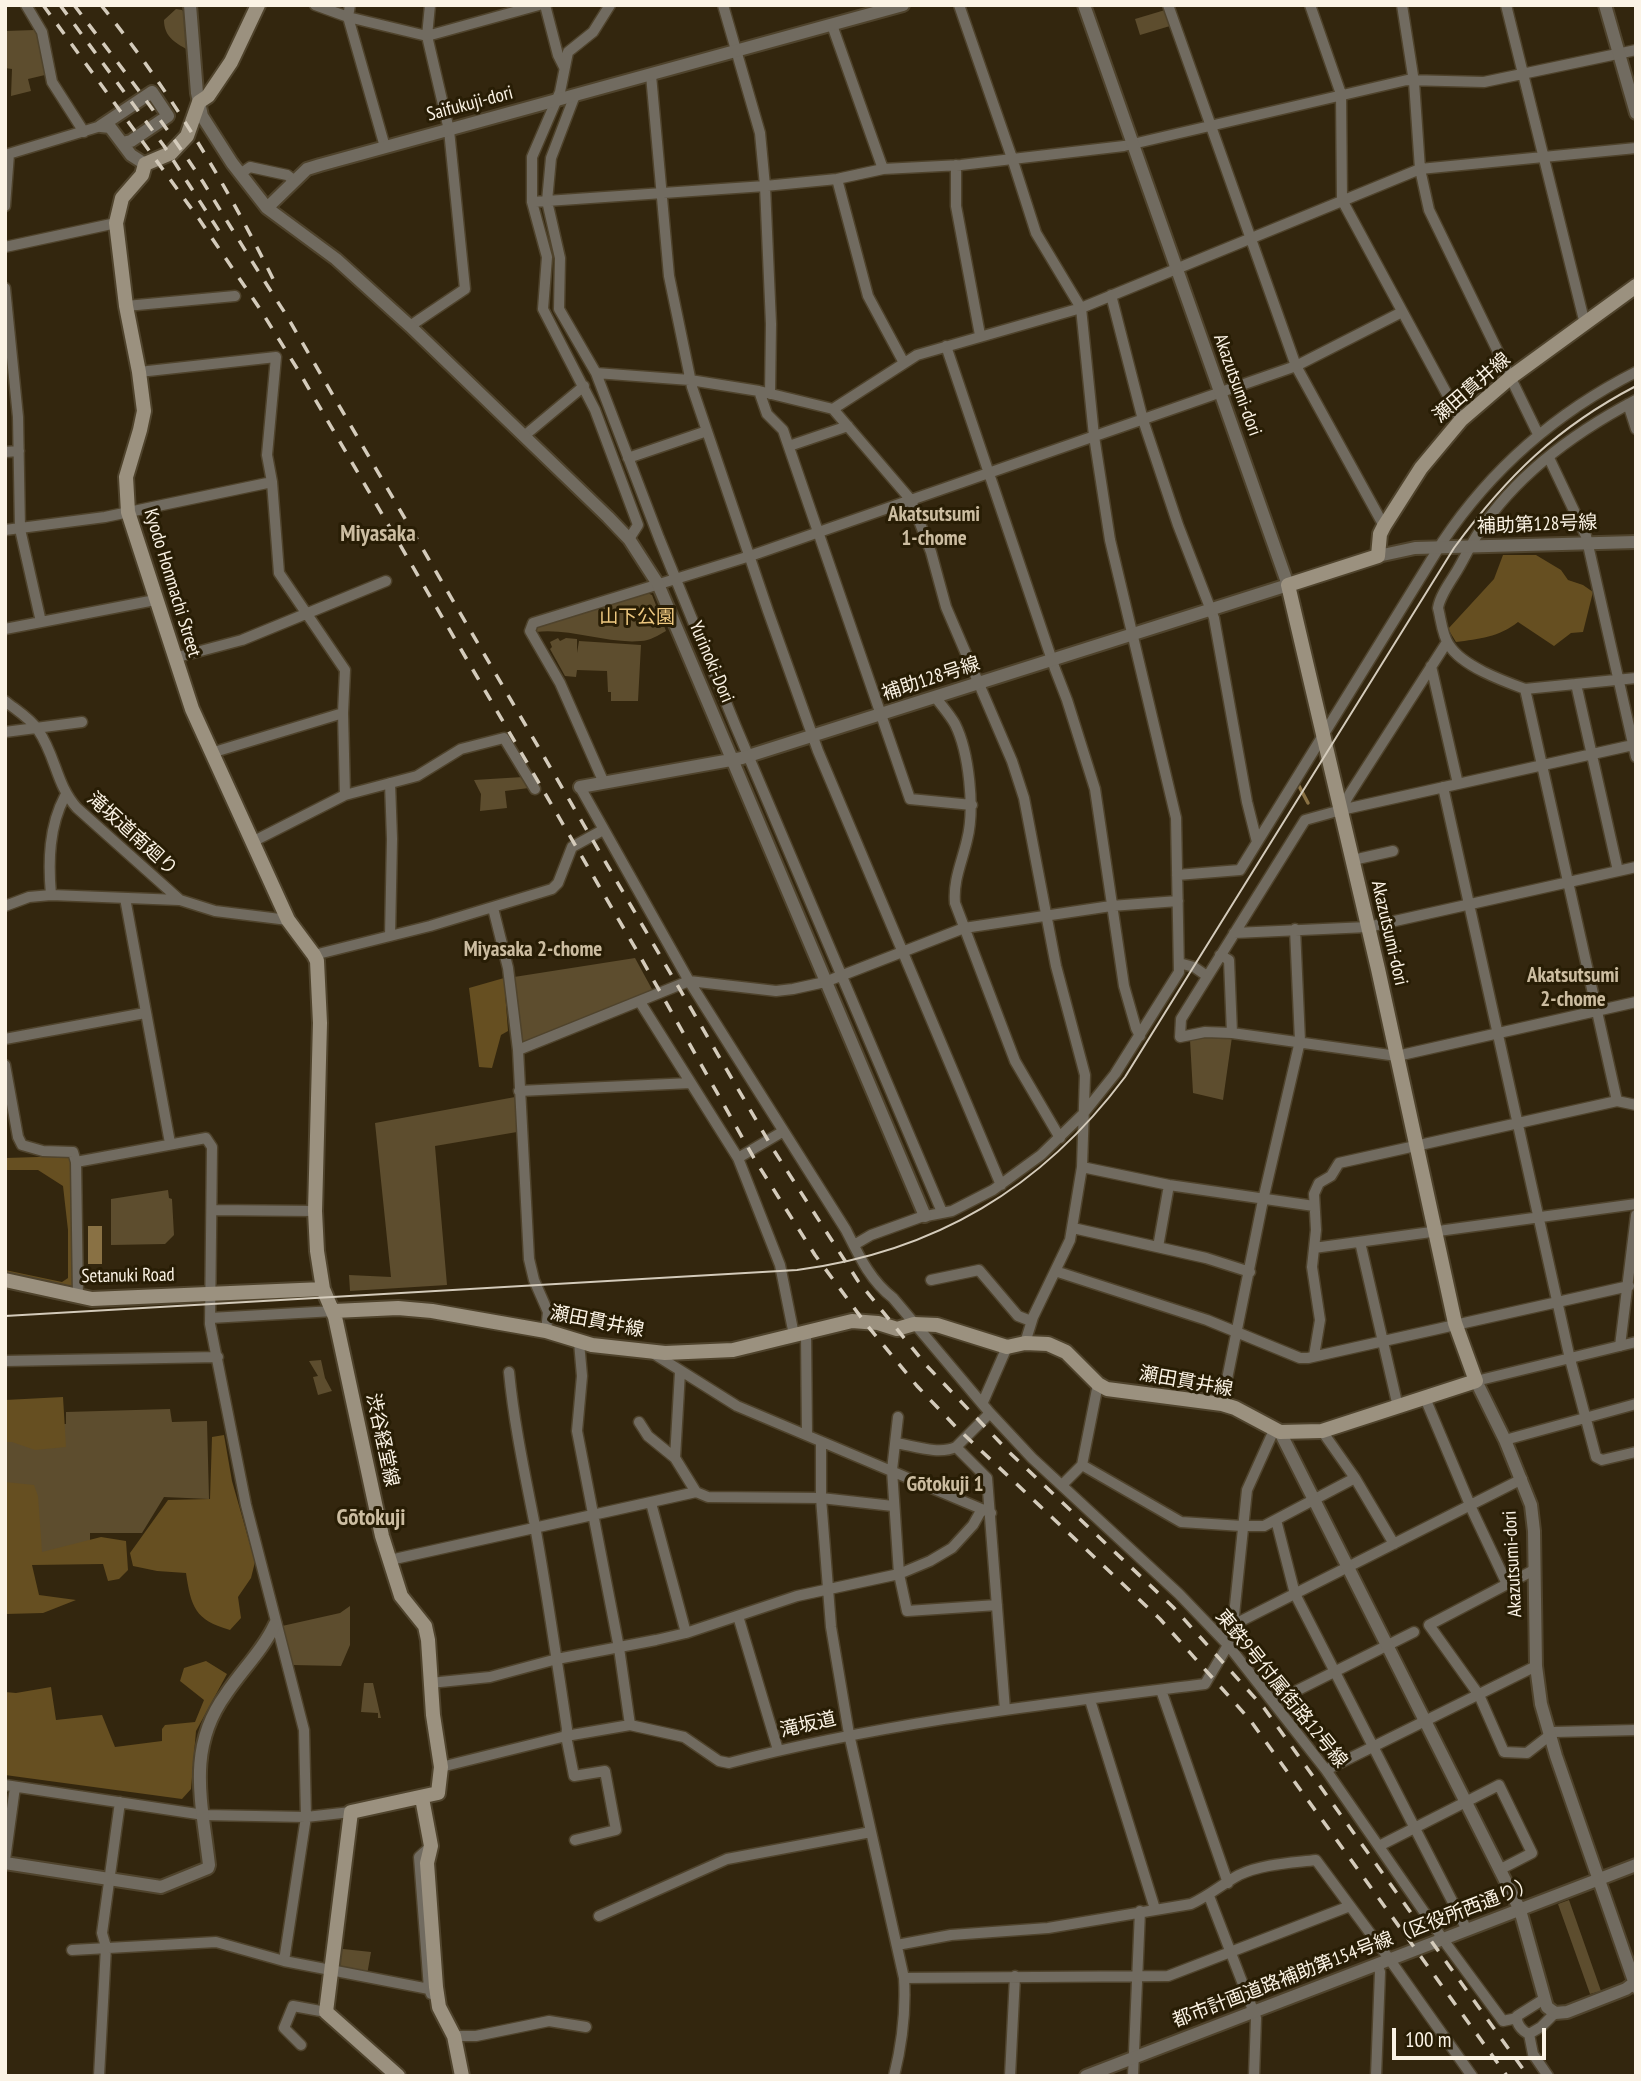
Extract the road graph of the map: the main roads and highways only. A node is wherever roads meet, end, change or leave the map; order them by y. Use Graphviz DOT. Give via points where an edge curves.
graph roads {
  1 [pos="258,5"];
  2 [pos="1636,285"];
  3 [pos="1288,585"];
  4 [pos="288,920"];
  5 [pos="5,1280"];
  6 [pos="323,1289"];
  7 [pos="334,1311"];
  8 [pos="1322,1431"];
  9 [pos="422,1798"];
  10 [pos="398,2076"];
  11 [pos="462,2076"];
  1 -- 4 [label="main road, Kyodo Honmachi Street" via="225,72 199,102 187,136 171,153 145,164 142,175 122,198 116,223 144,411 126,477 128,512 192,709"];
  2 -- 3 [label="main road, 瀬田貫井線" via="1511,377 1461,420 1420,468 1384,526 1378,556"];
  3 -- 8 [label="main road, Akazutsumi-dori" via="1455,1324 1476,1381"];
  4 -- 6 [label="main road, 渋谷経堂線" via="317,961 315,1211"];
  5 -- 6 [label="main road, Setanuki Road" via="92,1298"];
  6 -- 7 [label="main road, 渋谷経堂線"];
  7 -- 8 [label="main road, 瀬田貫井線" via="432,1311 650,1352 723,1351 852,1321 897,1329 937,1325 1007,1347 1048,1344 1066,1352 1108,1389 1222,1404 1277,1431"];
  7 -- 9 [label="main road, 渋谷経堂線" via="382,1536 401,1596 425,1626 441,1767 438,1793"];
  9 -- 10 [label="main road" via="351,1812 326,2012"];
  9 -- 11 [label="main road" via="431,1846 427,1863 433,1967 439,2007 454,2036"];
}
